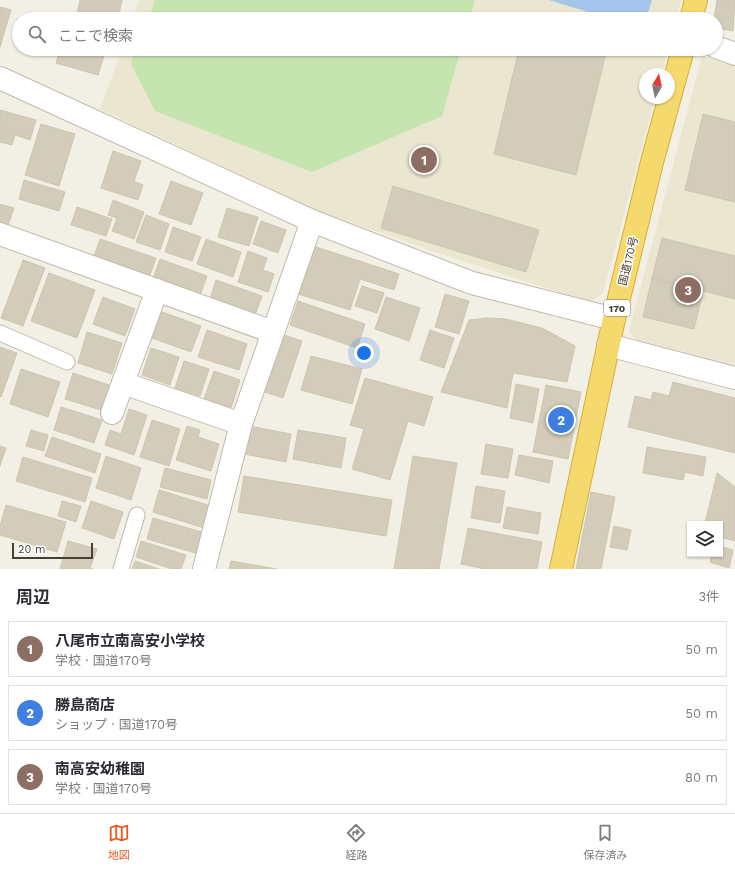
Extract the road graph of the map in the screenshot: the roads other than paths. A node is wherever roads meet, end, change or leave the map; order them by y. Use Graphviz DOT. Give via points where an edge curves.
graph roads {
  1 [pos="696,0"];
  2 [pos="693,12"];
  3 [pos="723,50"];
  4 [pos="735,54"];
  5 [pos="681,56"];
  6 [pos="0,78"];
  7 [pos="312,221"];
  8 [pos="0,234"];
  9 [pos="157,290"];
  10 [pos="614,319"];
  11 [pos="273,332"];
  12 [pos="0,333"];
  13 [pos="608,345"];
  14 [pos="67,362"];
  15 [pos="735,378"];
  16 [pos="123,383"];
  17 [pos="112,413"];
  18 [pos="240,424"];
  19 [pos="138,515"];
  20 [pos="121,569"];
  21 [pos="204,569"];
  22 [pos="561,569"];
  1 -- 2 [label="highway"];
  3 -- 4 [label="street"];
  5 -- 10 [label="highway, 国道170号 / 170"];
  6 -- 7 [label="street"];
  7 -- 10 [label="street" via="472,282"];
  7 -- 11 [label="street"];
  8 -- 9 [label="street"];
  9 -- 11 [label="street"];
  9 -- 16 [label="street"];
  10 -- 13 [label="highway, 国道170号 / 170"];
  11 -- 18 [label="street"];
  12 -- 14 [label="lane"];
  13 -- 15 [label="street"];
  13 -- 22 [label="highway, 国道170号 / 170"];
  16 -- 17 [label="street"];
  16 -- 18 [label="street"];
  18 -- 21 [label="street"];
  19 -- 20 [label="lane"];
}
